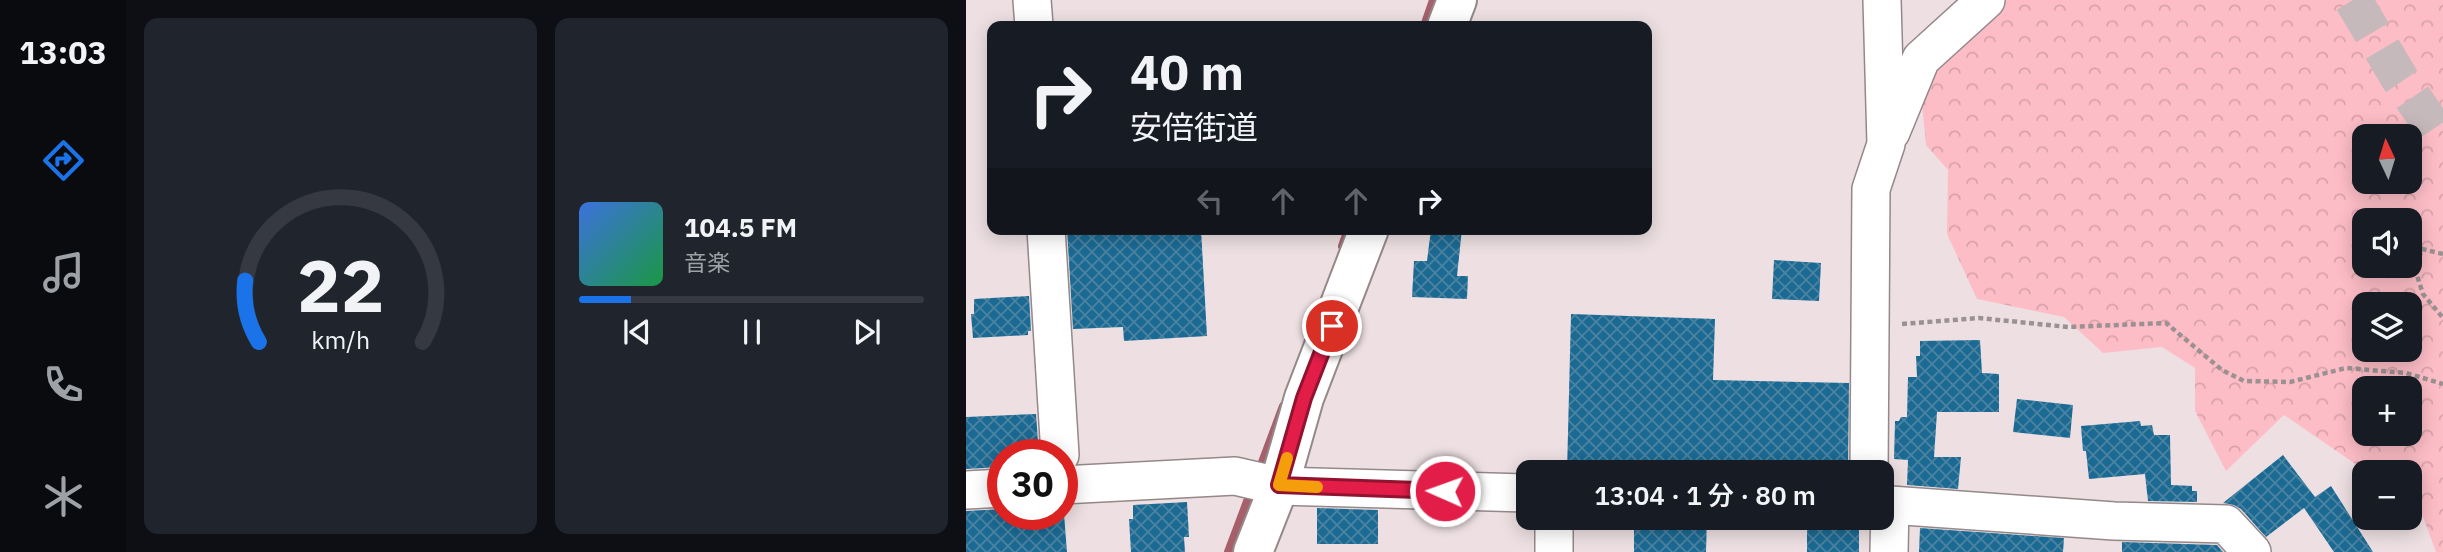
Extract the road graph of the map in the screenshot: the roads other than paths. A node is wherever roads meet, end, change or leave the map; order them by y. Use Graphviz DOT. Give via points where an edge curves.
graph roads {
  1 [pos="1032,0"];
  2 [pos="1457,0"];
  3 [pos="1882,0"];
  4 [pos="1986,0"];
  5 [pos="1034,21"];
  6 [pos="1449,21"];
  7 [pos="1886,144"];
  8 [pos="1046,235"];
  9 [pos="1367,235"];
  10 [pos="1059,439"];
  11 [pos="1869,460"];
  12 [pos="1078,484"];
  13 [pos="1279,485"];
  14 [pos="987,489"];
  15 [pos="966,490"];
  16 [pos="1516,493"];
  17 [pos="1894,505"];
  18 [pos="1555,530"];
  19 [pos="1888,530"];
  20 [pos="1253,552"];
  21 [pos="1554,552"];
  22 [pos="1889,552"];
  23 [pos="2252,552"];
  1 -- 5 [label="street"];
  2 -- 6 [label="main road"];
  3 -- 7 [label="street"];
  4 -- 7 [label="street" via="1921,59"];
  7 -- 11 [label="street" via="1871,189"];
  8 -- 10 [label="street"];
  9 -- 13 [label="main road" via="1304,398"];
  12 -- 13 [label="street" via="1235,476"];
  13 -- 16 [label="street"];
  13 -- 20 [label="main road"];
  14 -- 15 [label="street"];
  17 -- 23 [label="street" via="2114,521 2226,524"];
  18 -- 21 [label="street"];
  19 -- 22 [label="street"];
}
